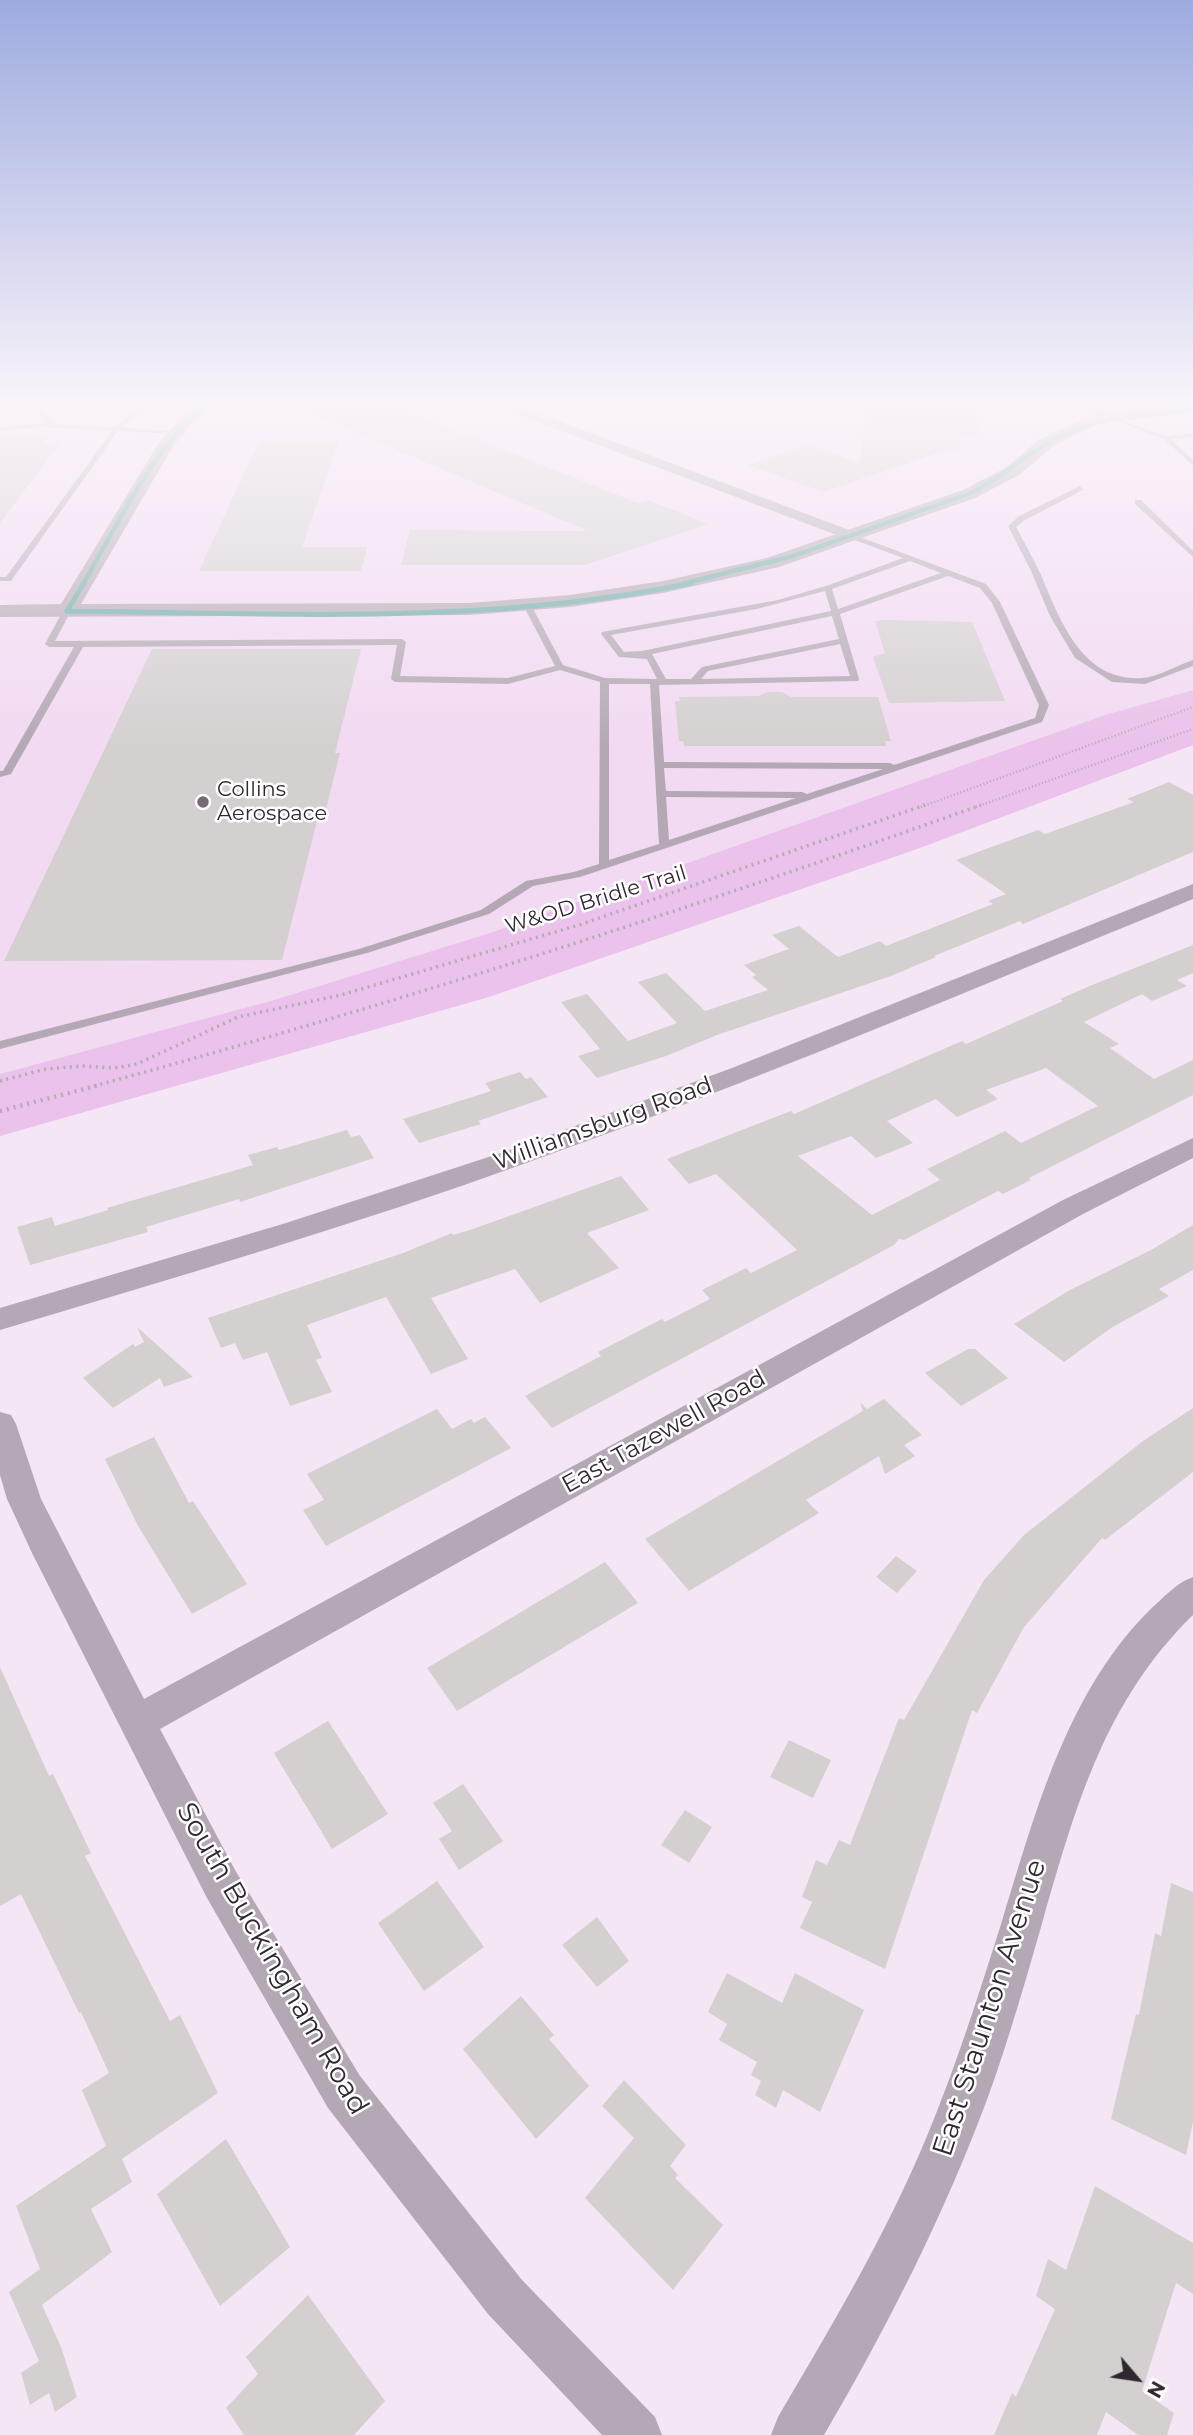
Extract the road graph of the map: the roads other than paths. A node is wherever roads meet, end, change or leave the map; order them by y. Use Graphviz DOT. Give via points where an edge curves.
graph roads {
  1 [pos="50,521"];
  2 [pos="121,521"];
  3 [pos="811,521"];
  4 [pos="893,521"];
  5 [pos="1018,521"];
  6 [pos="1157,521"];
  7 [pos="852,536"];
  8 [pos="1193,555"];
  9 [pos="911,558"];
  10 [pos="951,572"];
  11 [pos="0,579"];
  12 [pos="828,589"];
  13 [pos="527,605"];
  14 [pos="0,611"];
  15 [pos="67,611"];
  16 [pos="835,613"];
  17 [pos="843,641"];
  18 [pos="80,644"];
  19 [pos="642,654"];
  20 [pos="1193,663"];
  21 [pos="560,667"];
  22 [pos="604,681"];
  23 [pos="694,681"];
  24 [pos="658,682"];
  25 [pos="659,765"];
  26 [pos="902,766"];
  27 [pos="3,774"];
  28 [pos="0,785"];
  29 [pos="661,794"];
  30 [pos="814,795"];
  31 [pos="664,845"];
  32 [pos="604,866"];
  33 [pos="1193,891"];
  34 [pos="0,1045"];
  35 [pos="1193,1147"];
  36 [pos="0,1319"];
  37 [pos="0,1424"];
  38 [pos="1193,1592"];
  39 [pos="138,1722"];
  40 [pos="637,2435"];
  41 [pos="796,2435"];
  1 -- 11 [label="lane" via="8,579"];
  2 -- 15 [label="street"];
  3 -- 7 [label="street"];
  4 -- 7 [label="street"];
  5 -- 20 [label="lane" via="1012,526 1078,656 1112,679 1145,681"];
  6 -- 8 [label="lane"];
  7 -- 9 [label="lane"];
  7 -- 13 [label="street" via="700,581"];
  9 -- 10 [label="lane"];
  9 -- 12 [label="lane"];
  10 -- 16 [label="lane"];
  10 -- 26 [label="lane" via="984,586 996,602 1044,705 1039,720"];
  12 -- 16 [label="lane"];
  12 -- 19 [label="lane" via="706,618 605,634 622,655"];
  13 -- 15 [label="street" via="415,610"];
  13 -- 21 [label="lane"];
  14 -- 15 [label="street"];
  15 -- 18 [label="lane" via="49,644"];
  16 -- 17 [label="lane"];
  16 -- 19 [label="lane"];
  17 -- 23 [label="lane" via="705,669"];
  17 -- 23 [label="lane" via="855,680"];
  18 -- 21 [label="lane" via="402,642 395,680 508,681"];
  18 -- 27 [label="lane"];
  19 -- 24 [label="lane" via="651,657"];
  21 -- 22 [label="lane"];
  22 -- 24 [label="lane"];
  22 -- 32 [label="lane"];
  23 -- 24 [label="lane"];
  24 -- 25 [label="lane"];
  25 -- 26 [label="lane"];
  25 -- 29 [label="lane"];
  26 -- 30 [label="lane"];
  27 -- 28 [label="lane"];
  29 -- 30 [label="lane"];
  29 -- 31 [label="lane"];
  30 -- 31 [label="lane"];
  31 -- 32 [label="lane"];
  32 -- 34 [label="lane" via="530,883 485,912 363,951"];
  33 -- 36 [label="street, Williamsburg Road" via="820,1044 585,1132 290,1232"];
  35 -- 39 [label="street, East Tazewell Road" via="1061,1213"];
  37 -- 39 [label="street, South Buckingham Road" via="24,1499"];
  38 -- 41 [label="street, East Staunton Avenue" via="1135,1651 1084,1734 1050,1826 1000,1996 928,2191 878,2294"];
  39 -- 40 [label="street, South Buckingham Road" via="221,1884 344,2092 505,2297"];
}
